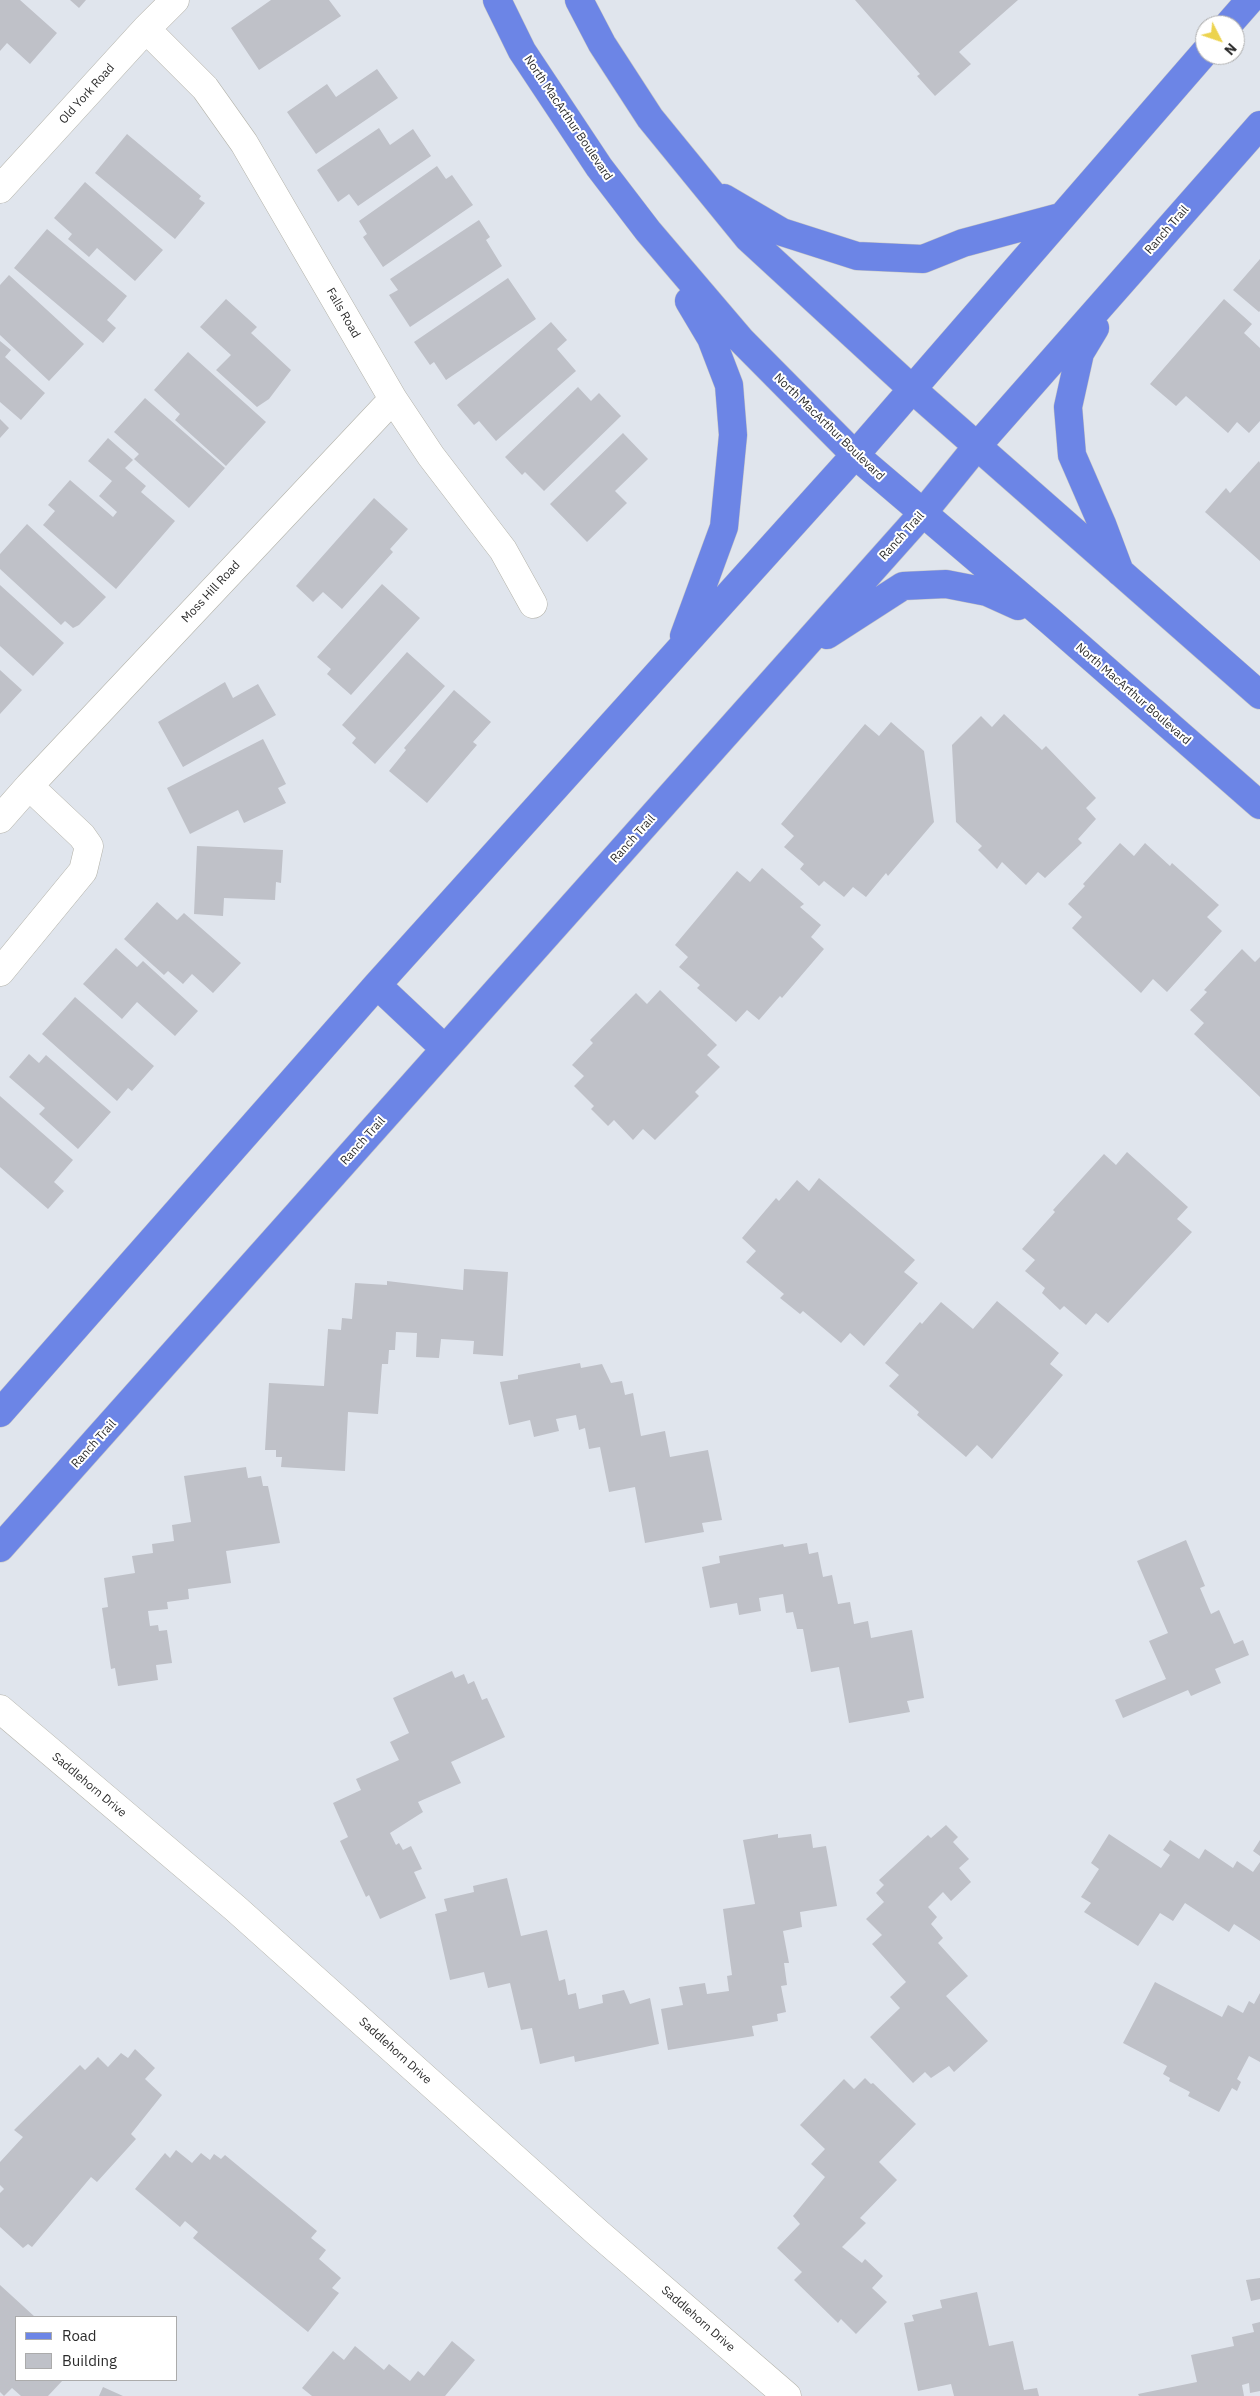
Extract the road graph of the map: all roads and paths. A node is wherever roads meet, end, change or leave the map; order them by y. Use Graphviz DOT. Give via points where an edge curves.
graph roads {
  1 [pos="175,0"];
  2 [pos="497,0"];
  3 [pos="579,0"];
  4 [pos="1250,0"];
  5 [pos="1237,15"];
  6 [pos="146,29"];
  7 [pos="1195,63"];
  8 [pos="1260,125"];
  9 [pos="0,189"];
  10 [pos="708,189"];
  11 [pos="1060,217"];
  12 [pos="648,231"];
  13 [pos="1125,277"];
  14 [pos="911,388"];
  15 [pos="393,399"];
  16 [pos="978,445"];
  17 [pos="854,455"];
  18 [pos="922,514"];
  19 [pos="1120,574"];
  20 [pos="533,604"];
  21 [pos="1050,621"];
  22 [pos="679,650"];
  23 [pos="796,655"];
  24 [pos="1260,695"];
  25 [pos="29,786"];
  26 [pos="1260,804"];
  27 [pos="0,819"];
  28 [pos="0,972"];
  29 [pos="377,985"];
  30 [pos="445,1050"];
  31 [pos="0,1413"];
  32 [pos="0,1548"];
  33 [pos="0,1710"];
  34 [pos="786,2396"];
  1 -- 6 [label="street, Old York Road"];
  2 -- 12 [label="main road, North MacArthur Boulevard" via="522,50 599,167"];
  3 -- 10 [label="main road" via="602,44 650,118"];
  4 -- 5 [label="main road"];
  6 -- 9 [label="street, Old York Road"];
  6 -- 15 [label="street, Falls Road" via="205,88 244,143"];
  7 -- 11 [label="main road"];
  8 -- 13 [label="main road, Ranch Trail"];
  10 -- 11 [label="main road" via="782,232 857,256 923,259 964,243"];
  10 -- 14 [label="main road" via="748,238"];
  11 -- 14 [label="main road"];
  12 -- 17 [label="main road, North MacArthur Boulevard" via="741,340"];
  12 -- 22 [label="main road" via="711,338 729,385 734,435 724,527"];
  13 -- 16 [label="main road, Ranch Trail"];
  13 -- 19 [label="main road" via="1080,353 1068,407 1072,455"];
  14 -- 16 [label="main road"];
  14 -- 17 [label="main road"];
  15 -- 20 [label="street, Falls Road" via="431,456 503,550"];
  15 -- 25 [label="street, Moss Hill Road"];
  16 -- 18 [label="main road, Ranch Trail"];
  16 -- 19 [label="main road"];
  17 -- 18 [label="main road, North MacArthur Boulevard"];
  17 -- 22 [label="main road"];
  18 -- 21 [label="main road, North MacArthur Boulevard"];
  18 -- 23 [label="main road, Ranch Trail"];
  19 -- 24 [label="main road"];
  21 -- 23 [label="main road" via="987,592 946,584 903,586"];
  21 -- 26 [label="main road, North MacArthur Boulevard"];
  22 -- 29 [label="main road"];
  23 -- 30 [label="main road, Ranch Trail"];
  25 -- 27 [label="street, Moss Hill Road"];
  25 -- 28 [label="street" via="82,836 89,846 88,858 83,871"];
  29 -- 30 [label="main road"];
  29 -- 31 [label="main road"];
  30 -- 32 [label="main road, Ranch Trail"];
  33 -- 34 [label="street, Saddlehorn Drive" via="235,1908 598,2233"];
}
